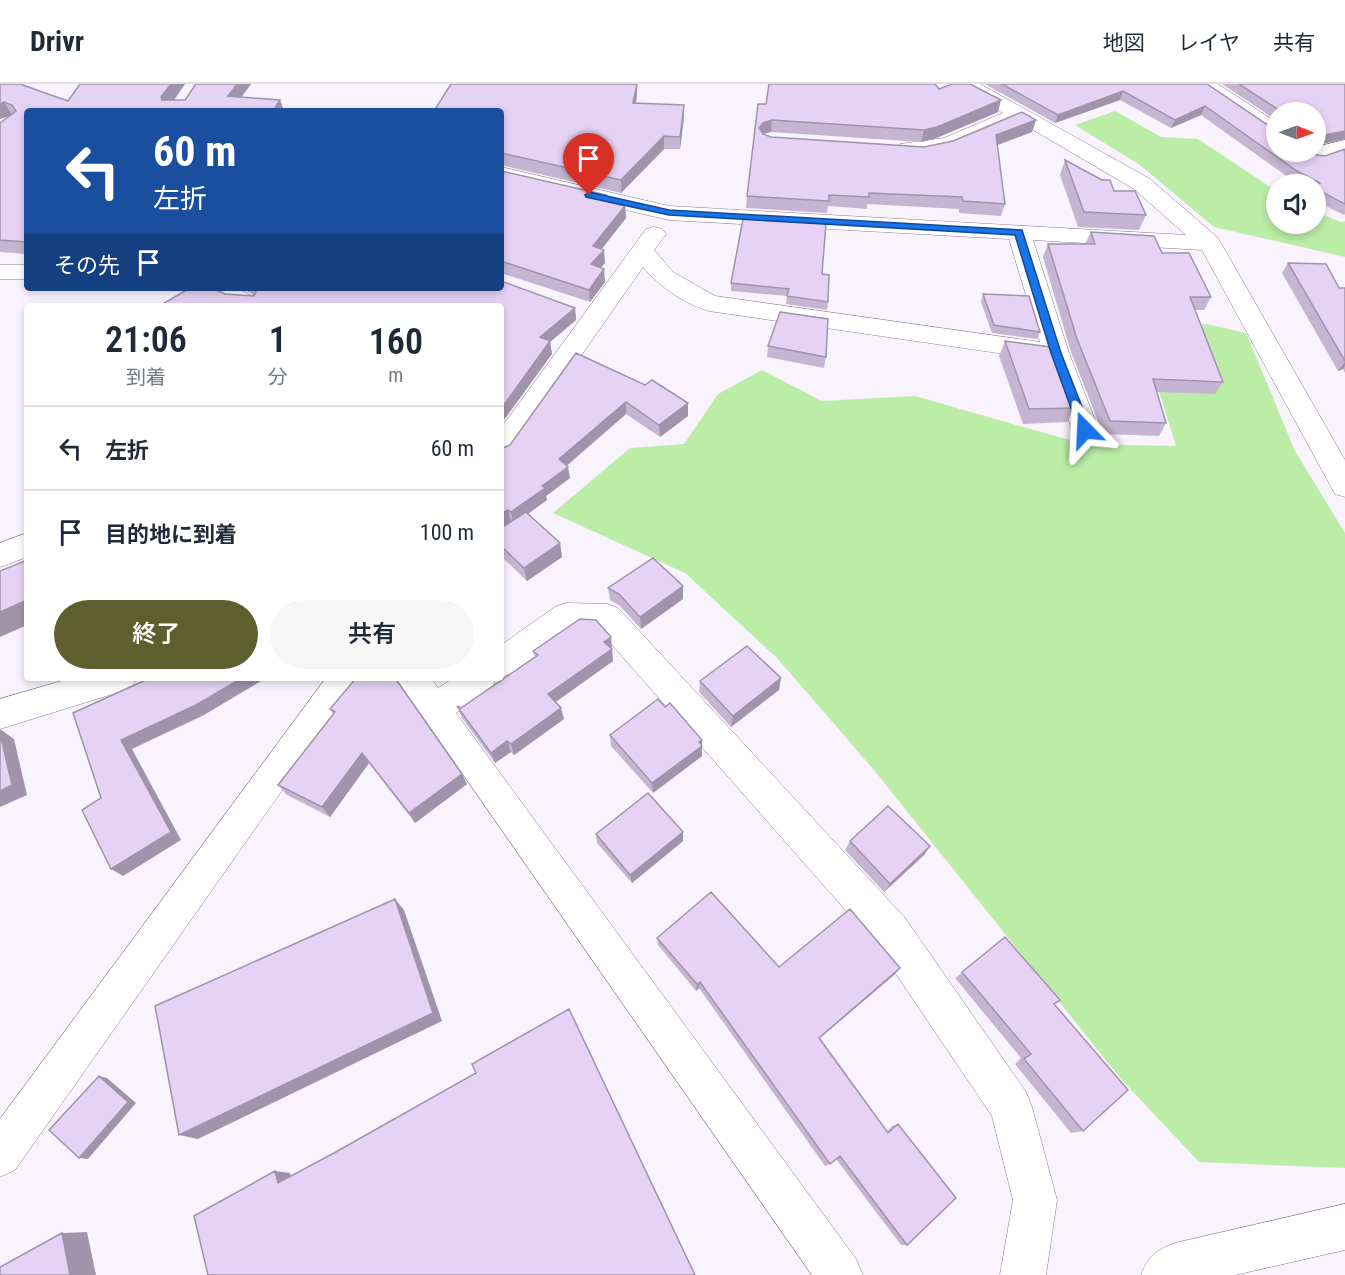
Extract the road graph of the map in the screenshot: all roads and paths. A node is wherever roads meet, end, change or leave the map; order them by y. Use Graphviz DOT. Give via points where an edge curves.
graph roads {
  1 [pos="965,84"];
  2 [pos="1204,84"];
  3 [pos="1019,113"];
  4 [pos="1266,124"];
  5 [pos="1345,146"];
  6 [pos="887,148"];
  7 [pos="1326,153"];
  8 [pos="504,175"];
  9 [pos="669,213"];
  10 [pos="1019,232"];
  11 [pos="1210,243"];
  12 [pos="642,251"];
  13 [pos="0,272"];
  14 [pos="24,272"];
  15 [pos="226,291"];
  16 [pos="244,303"];
  17 [pos="1056,353"];
  18 [pos="1085,430"];
  19 [pos="504,444"];
  20 [pos="1345,486"];
  21 [pos="24,545"];
  22 [pos="0,555"];
  23 [pos="504,661"];
  24 [pos="110,681"];
  25 [pos="343,681"];
  26 [pos="414,681"];
  27 [pos="476,681"];
  28 [pos="435,709"];
  29 [pos="0,714"];
  30 [pos="0,1155"];
  31 [pos="1345,1227"];
  32 [pos="840,1275"];
  33 [pos="1023,1275"];
  34 [pos="1164,1275"];
  1 -- 3 [label="street"];
  2 -- 4 [label="street"];
  3 -- 6 [label="street" via="941,146 921,150"];
  3 -- 11 [label="street" via="1142,184"];
  5 -- 7 [label="street"];
  8 -- 9 [label="street"];
  9 -- 10 [label="street"];
  9 -- 12 [label="street"];
  10 -- 11 [label="street"];
  10 -- 17 [label="street"];
  11 -- 20 [label="street"];
  12 -- 17 [label="street" via="664,277 709,303"];
  12 -- 19 [label="street" via="586,312"];
  13 -- 14 [label="street"];
  15 -- 16 [label="street"];
  17 -- 18 [label="street"];
  21 -- 22 [label="street"];
  23 -- 33 [label="street" via="566,616 606,617 891,932 1011,1107 1035,1200"];
  24 -- 29 [label="street"];
  25 -- 30 [label="street"];
  26 -- 28 [label="street"];
  27 -- 28 [label="street"];
  28 -- 32 [label="street"];
  31 -- 34 [label="street" via="1175,1266"];
}
